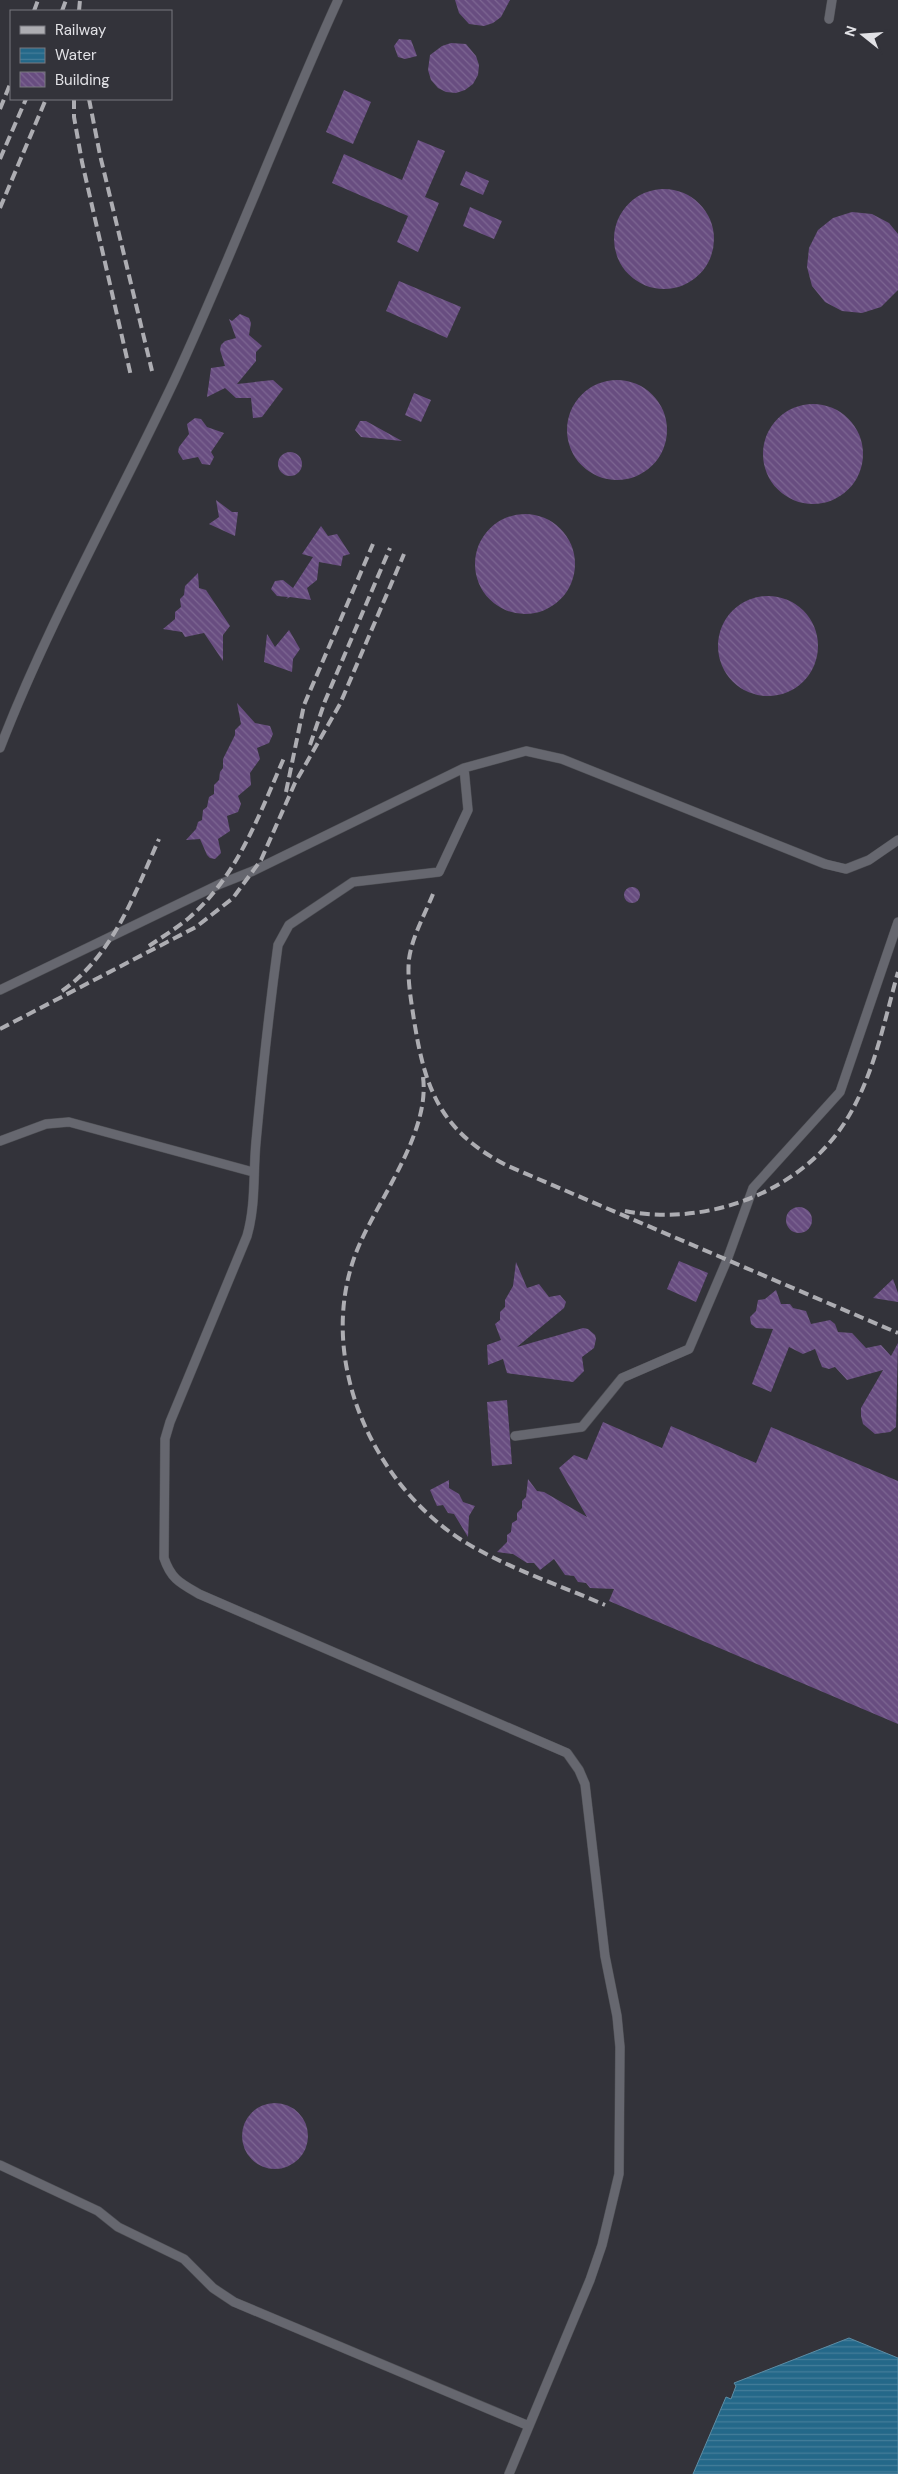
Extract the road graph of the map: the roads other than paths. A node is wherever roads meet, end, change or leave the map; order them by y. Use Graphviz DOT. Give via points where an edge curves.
graph roads {
  1 [pos="338,0"];
  2 [pos="832,0"];
  3 [pos="829,19"];
  4 [pos="0,748"];
  5 [pos="464,768"];
  6 [pos="898,840"];
  7 [pos="898,922"];
  8 [pos="0,990"];
  9 [pos="0,1141"];
  10 [pos="253,1172"];
  11 [pos="515,1436"];
  12 [pos="0,2165"];
  13 [pos="529,2426"];
  14 [pos="509,2474"];
  1 -- 4 [label="lane" via="197,330 42,652"];
  2 -- 3 [label="lane"];
  5 -- 6 [label="lane" via="526,751 562,759 825,864 846,869 869,860"];
  5 -- 8 [label="lane"];
  5 -- 10 [label="lane" via="468,810 439,872 353,882 289,925 278,945"];
  7 -- 11 [label="lane" via="840,1092 753,1188 728,1260 689,1348 622,1378 582,1427"];
  9 -- 10 [label="lane" via="46,1124 70,1122"];
  10 -- 13 [label="lane" via="253,1214 247,1236 165,1440 164,1558 169,1573 199,1594 561,1750 573,1762 585,1784 605,1956 620,2047 619,2174 590,2280"];
  12 -- 13 [label="lane" via="98,2211 118,2227 184,2259 213,2288 234,2302"];
  13 -- 14 [label="lane"];
}
